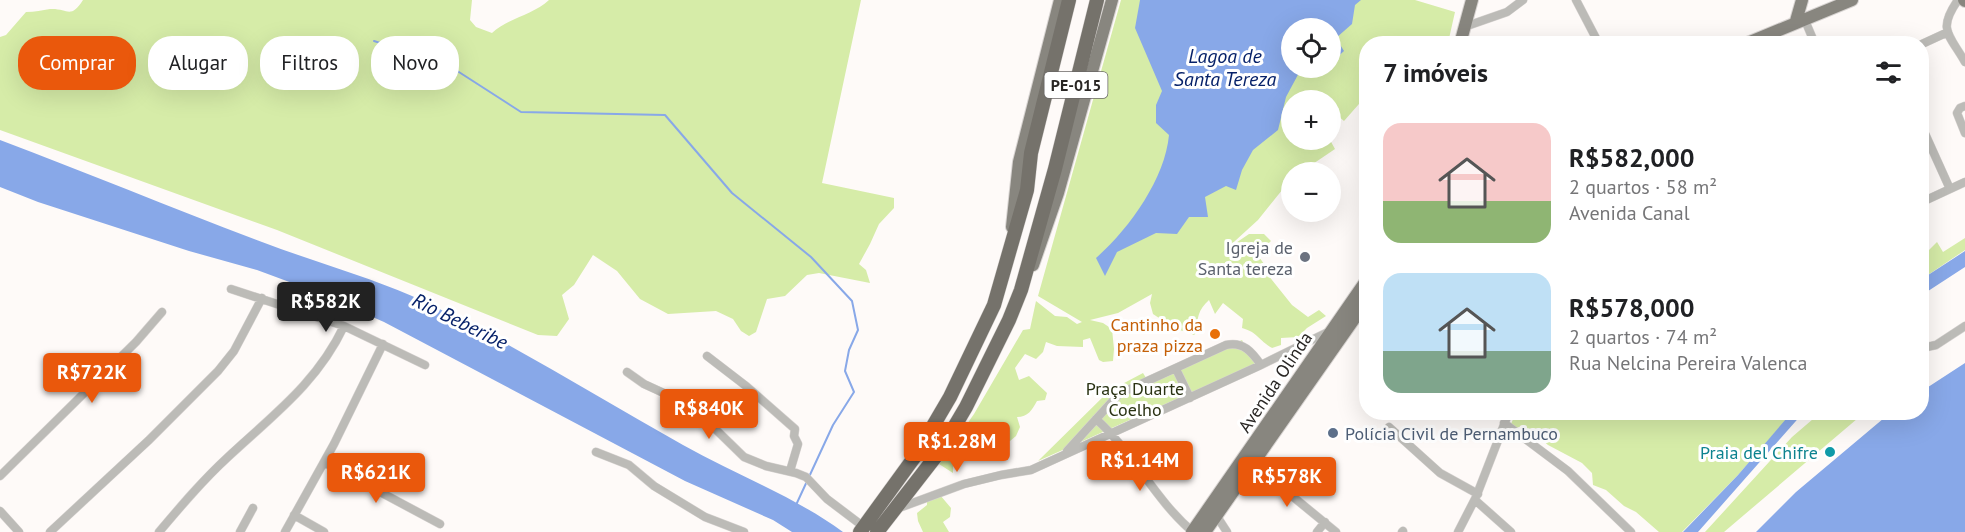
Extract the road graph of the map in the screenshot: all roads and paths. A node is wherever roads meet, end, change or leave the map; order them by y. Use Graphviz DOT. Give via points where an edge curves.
graph roads {
  1 [pos="1060,0"];
  2 [pos="1068,0"];
  3 [pos="1096,0"];
  4 [pos="1112,0"];
  5 [pos="1472,0"];
  6 [pos="1523,0"];
  7 [pos="1576,0"];
  8 [pos="1802,0"];
  9 [pos="1852,0"];
  10 [pos="1958,0"];
  11 [pos="1800,20"];
  12 [pos="1464,27"];
  13 [pos="1948,32"];
  14 [pos="1462,36"];
  15 [pos="1595,36"];
  16 [pos="1763,36"];
  17 [pos="1810,36"];
  18 [pos="1929,41"];
  19 [pos="1965,62"];
  20 [pos="1965,106"];
  21 [pos="1965,133"];
  22 [pos="1929,142"];
  23 [pos="1965,182"];
  24 [pos="1950,189"];
  25 [pos="1929,199"];
  26 [pos="1009,258"];
  27 [pos="231,289"];
  28 [pos="1021,290"];
  29 [pos="1359,291"];
  30 [pos="262,298"];
  31 [pos="162,312"];
  32 [pos="1359,323"];
  33 [pos="344,326"];
  34 [pos="1965,326"];
  35 [pos="1332,330"];
  36 [pos="383,344"];
  37 [pos="1929,348"];
  38 [pos="707,356"];
  39 [pos="425,365"];
  40 [pos="1261,365"];
  41 [pos="1176,369"];
  42 [pos="627,372"];
  43 [pos="1190,398"];
  44 [pos="1096,419"];
  45 [pos="1505,420"];
  46 [pos="1504,423"];
  47 [pos="1389,428"];
  48 [pos="1111,432"];
  49 [pos="596,452"];
  50 [pos="1064,455"];
  51 [pos="324,462"];
  52 [pos="1253,464"];
  53 [pos="790,471"];
  54 [pos="0,476"];
  55 [pos="1477,497"];
  56 [pos="253,508"];
  57 [pos="894,510"];
  58 [pos="0,511"];
  59 [pos="294,515"];
  60 [pos="1216,516"];
  61 [pos="1324,522"];
  62 [pos="440,524"];
  63 [pos="866,530"];
  64 [pos="19,532"];
  65 [pos="50,532"];
  66 [pos="159,532"];
  67 [pos="240,532"];
  68 [pos="285,532"];
  69 [pos="324,532"];
  70 [pos="744,532"];
  71 [pos="1192,532"];
  72 [pos="1205,532"];
  73 [pos="1227,532"];
  74 [pos="1317,532"];
  75 [pos="1336,532"];
  76 [pos="1458,532"];
  77 [pos="1510,532"];
  78 [pos="1631,532"];
  1 -- 26 [label="main road" via="1019,162"];
  2 -- 26 [label="highway, PE-015"];
  3 -- 28 [label="highway, PE-015"];
  4 -- 28 [label="main road" via="1050,220"];
  5 -- 12 [label="main road"];
  6 -- 12 [label="street" via="1507,12"];
  7 -- 15 [label="street"];
  8 -- 11 [label="main road"];
  9 -- 11 [label="main road" via="1819,7"];
  10 -- 13 [label="street" via="1946,19"];
  11 -- 16 [label="main road"];
  11 -- 17 [label="street"];
  12 -- 14 [label="main road"];
  13 -- 18 [label="street"];
  13 -- 19 [label="street"];
  20 -- 21 [label="street" via="1957,113"];
  22 -- 24 [label="street"];
  23 -- 24 [label="street"];
  24 -- 25 [label="street"];
  26 -- 63 [label="highway, PE-015" via="994,305 950,397"];
  27 -- 30 [label="street"];
  28 -- 57 [label="highway, PE-015" via="966,407 940,451"];
  29 -- 35 [label="main road, Avenida Olinda"];
  30 -- 33 [label="street"];
  30 -- 65 [label="street" via="234,351 218,371"];
  31 -- 54 [label="street"];
  32 -- 52 [label="main road, Avenida Olinda"];
  33 -- 36 [label="street"];
  33 -- 66 [label="street" via="333,348 305,384 202,483"];
  34 -- 37 [label="street"];
  35 -- 40 [label="street"];
  35 -- 71 [label="main road, Avenida Olinda"];
  36 -- 39 [label="street"];
  36 -- 51 [label="street"];
  38 -- 53 [label="street" via="795,429 798,444"];
  40 -- 41 [label="street" via="1253,353 1233,344"];
  40 -- 43 [label="street"];
  41 -- 43 [label="street"];
  41 -- 44 [label="street" via="1119,394"];
  42 -- 53 [label="street" via="681,401 744,457"];
  43 -- 48 [label="street"];
  44 -- 48 [label="street"];
  44 -- 50 [label="street"];
  45 -- 46 [label="street"];
  46 -- 55 [label="street"];
  46 -- 78 [label="street" via="1568,471"];
  47 -- 55 [label="street" via="1440,472"];
  48 -- 50 [label="street"];
  48 -- 71 [label="street" via="1162,501"];
  49 -- 70 [label="street" via="636,469 654,486 705,517"];
  50 -- 57 [label="street" via="1026,472 964,484"];
  51 -- 59 [label="street"];
  51 -- 62 [label="street"];
  52 -- 60 [label="main road, Avenida Olinda"];
  52 -- 61 [label="street"];
  53 -- 63 [label="street" via="809,480"];
  55 -- 76 [label="street"];
  55 -- 77 [label="street"];
  56 -- 67 [label="street"];
  57 -- 63 [label="highway, PE-015"];
  58 -- 64 [label="street"];
  59 -- 68 [label="street"];
  59 -- 69 [label="street"];
  60 -- 72 [label="main road, Avenida Olinda"];
  60 -- 73 [label="street"];
  61 -- 74 [label="street"];
  61 -- 75 [label="street"];
}
